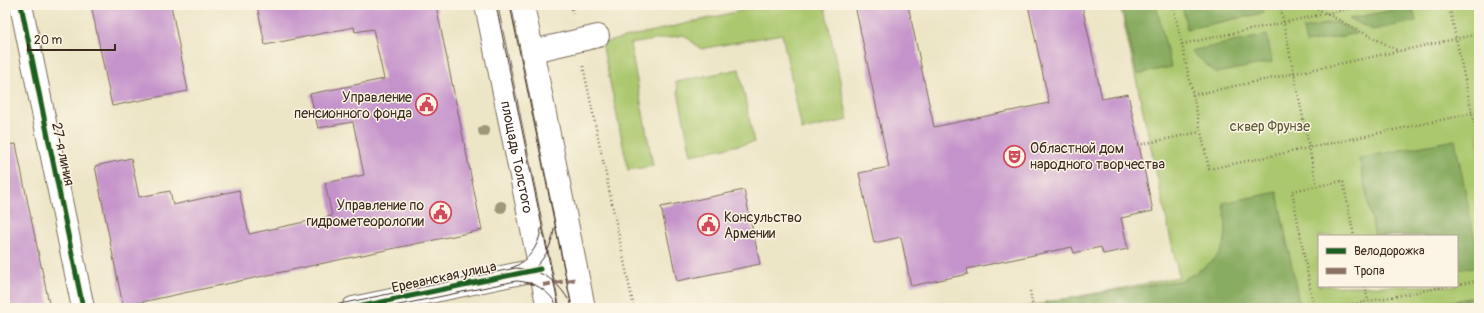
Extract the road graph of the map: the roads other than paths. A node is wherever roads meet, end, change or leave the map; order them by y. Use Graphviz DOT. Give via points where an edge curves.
graph roads {
  1 [pos="21,5"];
  2 [pos="486,5"];
  3 [pos="523,5"];
  4 [pos="588,38"];
  5 [pos="533,51"];
  6 [pos="540,269"];
  7 [pos="83,308"];
  8 [pos="353,308"];
  9 [pos="548,308"];
  10 [pos="584,308"];
  1 -- 7 [label="main road, 27-я линия"];
  2 -- 6 [label="main road, площадь Толстого"];
  3 -- 5 [label="main road"];
  4 -- 5 [label="main road"];
  5 -- 10 [label="main road"];
  6 -- 8 [label="main road, Ереванская улица"];
  6 -- 9 [label="main road, площадь Толстого"];
}
